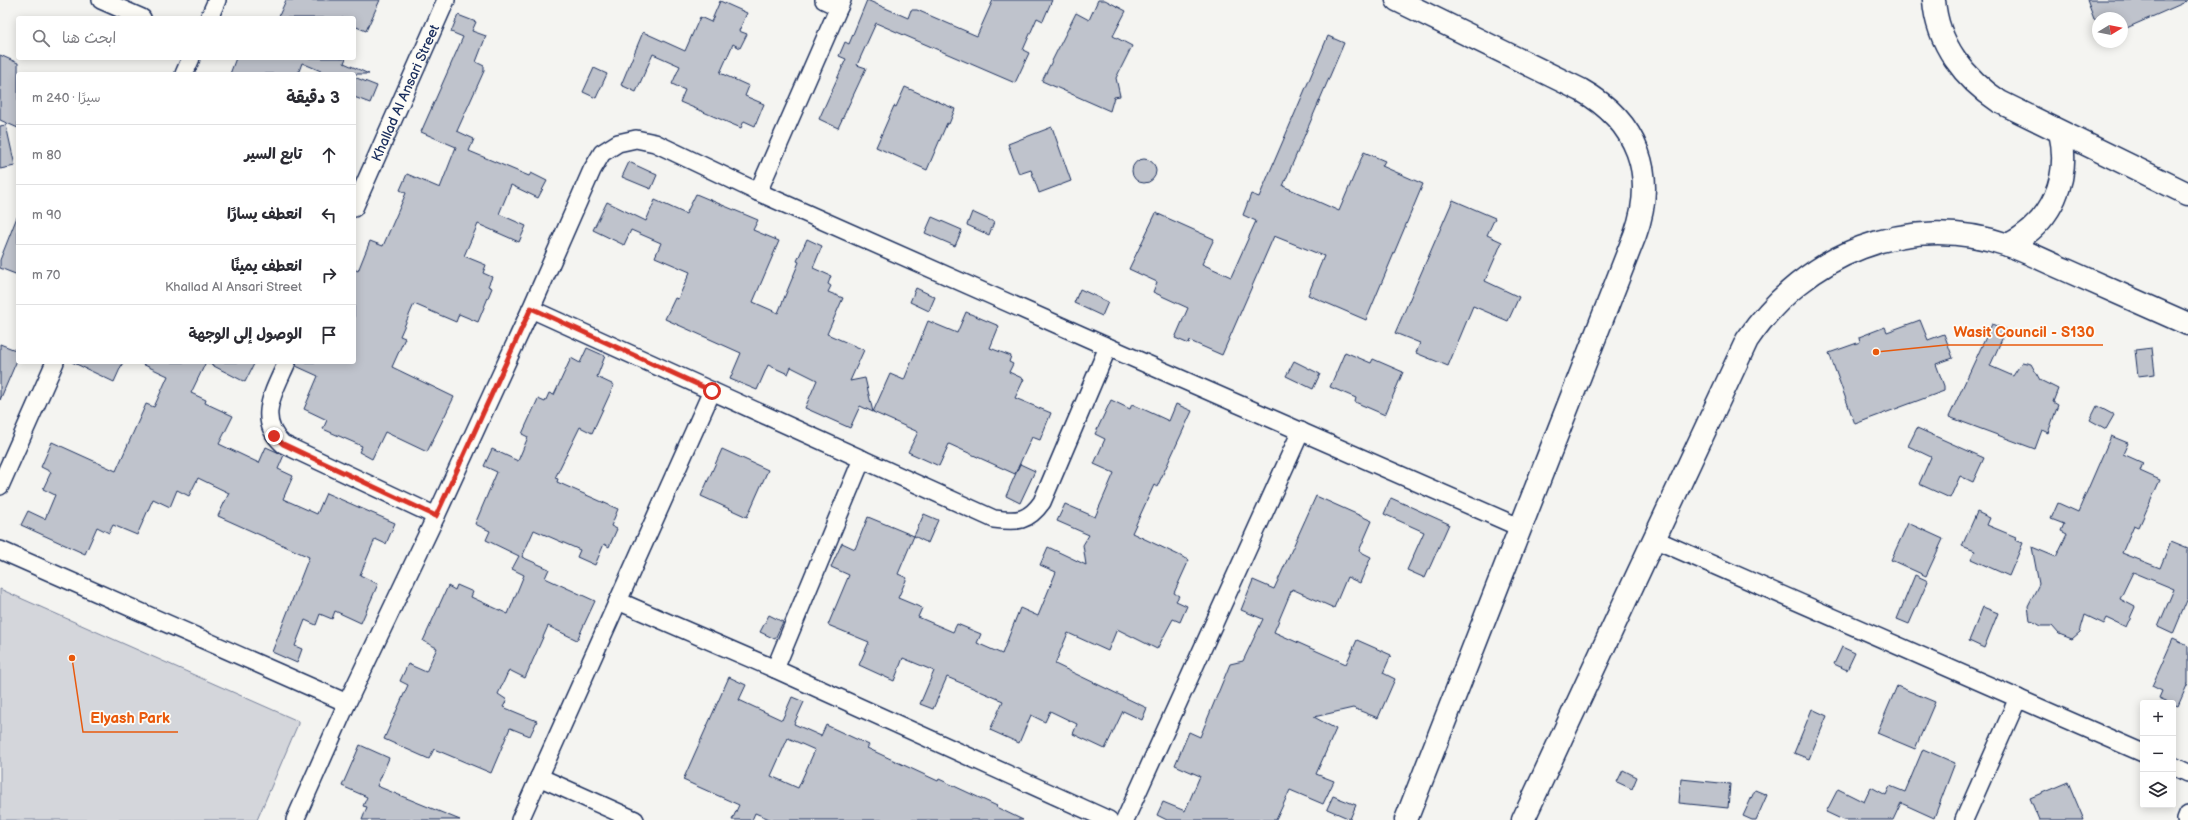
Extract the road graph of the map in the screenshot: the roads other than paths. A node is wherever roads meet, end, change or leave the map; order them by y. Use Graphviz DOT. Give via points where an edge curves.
graph roads {
  1 [pos="101,0"];
  2 [pos="216,0"];
  3 [pos="446,0"];
  4 [pos="824,0"];
  5 [pos="1397,0"];
  6 [pos="1934,0"];
  7 [pos="841,3"];
  8 [pos="137,16"];
  9 [pos="210,16"];
  10 [pos="190,60"];
  11 [pos="185,72"];
  12 [pos="2060,132"];
  13 [pos="758,192"];
  14 [pos="2188,194"];
  15 [pos="356,203"];
  16 [pos="2008,245"];
  17 [pos="531,308"];
  18 [pos="2188,324"];
  19 [pos="1108,347"];
  20 [pos="54,364"];
  21 [pos="286,364"];
  22 [pos="712,391"];
  23 [pos="1301,431"];
  24 [pos="862,458"];
  25 [pos="0,486"];
  26 [pos="436,516"];
  27 [pos="1519,527"];
  28 [pos="1654,539"];
  29 [pos="0,550"];
  30 [pos="618,602"];
  31 [pos="775,669"];
  32 [pos="2018,698"];
  33 [pos="347,703"];
  34 [pos="2140,752"];
  35 [pos="2176,767"];
  36 [pos="2188,773"];
  37 [pos="539,777"];
  38 [pos="2188,815"];
  39 [pos="295,820"];
  40 [pos="520,820"];
  41 [pos="635,820"];
  42 [pos="1109,820"];
  43 [pos="1126,820"];
  44 [pos="1406,820"];
  45 [pos="1523,820"];
  46 [pos="1964,820"];
  47 [pos="2186,820"];
  1 -- 8 [label="street"];
  2 -- 9 [label="street"];
  3 -- 15 [label="street, Khallad Al Ansari Street"];
  4 -- 7 [label="street"];
  5 -- 27 [label="main road" via="1595,98 1608,107 1628,130 1640,159 1645,190 1640,221"];
  6 -- 12 [label="main road" via="1944,39 1973,82 2000,102"];
  7 -- 13 [label="street"];
  10 -- 11 [label="street"];
  12 -- 14 [label="main road"];
  12 -- 16 [label="main road" via="2064,168 2053,203 2035,227"];
  13 -- 17 [label="street" via="655,143 636,139 618,143 602,153 592,170"];
  13 -- 19 [label="street"];
  16 -- 18 [label="main road"];
  16 -- 28 [label="main road" via="1983,238 1953,235 1892,238 1849,252 1809,274 1791,288 1760,321 1747,340"];
  17 -- 22 [label="street"];
  17 -- 26 [label="street"];
  19 -- 23 [label="street"];
  19 -- 24 [label="street" via="1042,502 1034,513 1022,520 994,519"];
  20 -- 25 [label="street"];
  21 -- 26 [label="street" via="268,412 269,425 274,436 283,444"];
  22 -- 24 [label="street"];
  22 -- 30 [label="street"];
  23 -- 27 [label="street"];
  23 -- 43 [label="street"];
  24 -- 31 [label="street"];
  26 -- 33 [label="street"];
  27 -- 44 [label="main road"];
  28 -- 32 [label="street"];
  28 -- 45 [label="main road"];
  29 -- 33 [label="street"];
  30 -- 31 [label="street"];
  30 -- 37 [label="street"];
  31 -- 42 [label="street"];
  32 -- 34 [label="street"];
  32 -- 46 [label="street"];
  33 -- 39 [label="street"];
  35 -- 36 [label="street"];
  37 -- 40 [label="street"];
  37 -- 41 [label="street"];
  38 -- 47 [label="street"];
}
